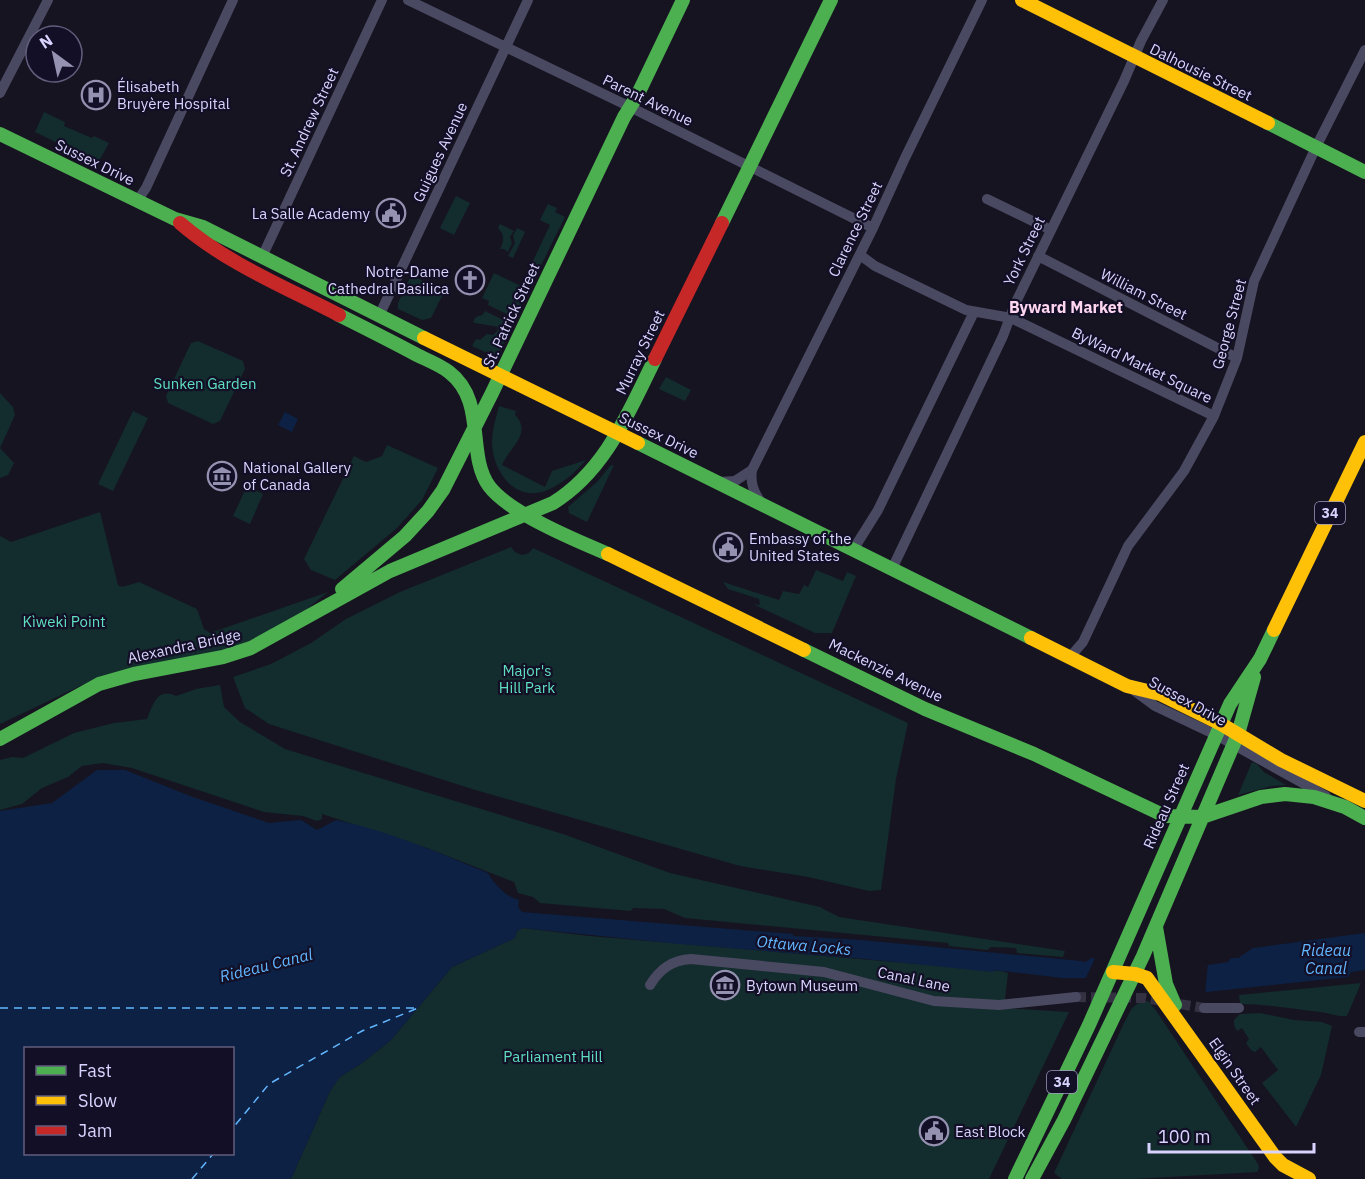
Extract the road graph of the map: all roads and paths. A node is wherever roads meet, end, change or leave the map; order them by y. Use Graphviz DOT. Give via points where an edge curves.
graph roads {
  1 [pos="48,0"];
  2 [pos="233,0"];
  3 [pos="382,0"];
  4 [pos="408,0"];
  5 [pos="528,0"];
  6 [pos="683,0"];
  7 [pos="831,0"];
  8 [pos="982,0"];
  9 [pos="1022,0"];
  10 [pos="1157,0"];
  11 [pos="1163,0"];
  12 [pos="1155,12"];
  13 [pos="506,48"];
  14 [pos="1365,50"];
  15 [pos="1134,57"];
  16 [pos="0,93"];
  17 [pos="630,107"];
  18 [pos="0,134"];
  19 [pos="1316,147"];
  20 [pos="750,168"];
  21 [pos="1365,172"];
  22 [pos="987,199"];
  23 [pos="137,201"];
  24 [pos="175,219"];
  25 [pos="873,228"];
  26 [pos="1051,230"];
  27 [pos="860,255"];
  28 [pos="1038,256"];
  29 [pos="262,257"];
  30 [pos="974,312"];
  31 [pos="379,316"];
  32 [pos="1011,318"];
  33 [pos="1237,358"];
  34 [pos="500,376"];
  35 [pos="1214,416"];
  36 [pos="476,426"];
  37 [pos="618,433"];
  38 [pos="1365,442"];
  39 [pos="752,470"];
  40 [pos="717,482"];
  41 [pos="762,504"];
  42 [pos="527,516"];
  43 [pos="853,550"];
  44 [pos="892,569"];
  45 [pos="320,609"];
  46 [pos="1070,657"];
  47 [pos="1260,659"];
  48 [pos="52,708"];
  49 [pos="0,729"];
  50 [pos="1218,730"];
  51 [pos="0,739"];
  52 [pos="1235,740"];
  53 [pos="1365,801"];
  54 [pos="1345,807"];
  55 [pos="1180,816"];
  56 [pos="1202,817"];
  57 [pos="1365,818"];
  58 [pos="1156,927"];
  59 [pos="1113,972"];
  60 [pos="1135,974"];
  61 [pos="650,985"];
  62 [pos="1076,997"];
  63 [pos="1204,1008"];
  64 [pos="1239,1008"];
  65 [pos="1186,1030"];
  66 [pos="1036,1140"];
  67 [pos="1296,1175"];
  68 [pos="1015,1179"];
  69 [pos="1027,1179"];
  70 [pos="1032,1179"];
  71 [pos="1309,1179"];
  1 -- 16 [label="street"];
  2 -- 23 [label="street"];
  3 -- 29 [label="street, St. Andrew Street"];
  4 -- 13 [label="street, Parent Avenue"];
  5 -- 13 [label="street, Guigues Avenue"];
  6 -- 17 [label="main road, St. Patrick Street"];
  7 -- 20 [label="main road, Murray Street"];
  8 -- 25 [label="street, Clarence Street"];
  9 -- 15 [label="main road, Dalhousie Street"];
  10 -- 12 [label="street, York Street"];
  11 -- 12 [label="street, York Street"];
  12 -- 15 [label="street, York Street"];
  13 -- 17 [label="street, Parent Avenue"];
  13 -- 31 [label="street, Guigues Avenue"];
  14 -- 19 [label="street, George Street"];
  15 -- 19 [label="main road, Dalhousie Street"];
  15 -- 26 [label="street, York Street"];
  17 -- 20 [label="street, Parent Avenue"];
  17 -- 34 [label="main road, St. Patrick Street"];
  18 -- 23 [label="main road, Sussex Drive"];
  19 -- 21 [label="main road, Dalhousie Street"];
  19 -- 33 [label="street, George Street" via="1254,281"];
  20 -- 25 [label="street, Parent Avenue"];
  20 -- 37 [label="main road, Murray Street"];
  22 -- 26 [label="street"];
  23 -- 24 [label="main road, Sussex Drive"];
  24 -- 29 [label="main road, Sussex Drive"];
  24 -- 36 [label="main road, Sussex Drive" via="228,258 450,372 465,391"];
  25 -- 27 [label="street, Clarence Street"];
  26 -- 28 [label="street, York Street"];
  27 -- 30 [label="street, ByWard Market Square" via="875,266"];
  27 -- 39 [label="street, Clarence Street"];
  28 -- 32 [label="street, York Street"];
  28 -- 33 [label="street, William Street"];
  29 -- 31 [label="main road, Sussex Drive"];
  30 -- 32 [label="street, ByWard Market Square"];
  30 -- 43 [label="street" via="878,510"];
  31 -- 34 [label="main road, Sussex Drive"];
  32 -- 35 [label="street, ByWard Market Square"];
  32 -- 44 [label="street, York Street"];
  33 -- 35 [label="street, George Street"];
  34 -- 36 [label="main road, St. Patrick Street"];
  34 -- 37 [label="main road, Sussex Drive"];
  35 -- 46 [label="street, George Street" via="1184,471 1128,546 1083,642"];
  36 -- 42 [label="main road, Mackenzie Avenue" via="480,464 489,486"];
  36 -- 45 [label="main road, St. Patrick Street" via="443,490 423,518"];
  37 -- 40 [label="main road, Sussex Drive"];
  37 -- 42 [label="main road, Murray Street" via="581,483"];
  38 -- 47 [label="main road, Rideau Street / 34"];
  39 -- 40 [label="street" via="735,481"];
  39 -- 41 [label="street" via="752,489"];
  40 -- 41 [label="main road, Sussex Drive"];
  41 -- 43 [label="main road, Sussex Drive"];
  42 -- 45 [label="main road, Murray Street" via="388,572"];
  42 -- 55 [label="main road, Mackenzie Avenue" via="925,709 1034,754 1165,816"];
  43 -- 44 [label="main road, Sussex Drive"];
  44 -- 46 [label="main road, Sussex Drive"];
  45 -- 48 [label="main road, Alexandra Bridge" via="281,634 243,651 144,670 84,691"];
  46 -- 50 [label="main road, Sussex Drive" via="1127,686 1160,694"];
  47 -- 50 [label="main road, Rideau Street / 34"];
  47 -- 52 [label="main road, Rideau Street / 34"];
  48 -- 49 [label="main road, Alexandra Bridge"];
  48 -- 51 [label="main road, Alexandra Bridge"];
  50 -- 52 [label="main road, Sussex Drive"];
  50 -- 55 [label="main road, Rideau Street / 34"];
  52 -- 53 [label="main road, Sussex Drive"];
  52 -- 54 [label="street"];
  52 -- 56 [label="main road, Rideau Street / 34"];
  54 -- 56 [label="main road, Mackenzie Avenue" via="1314,797 1285,794 1251,800"];
  54 -- 57 [label="main road, Mackenzie Avenue"];
  55 -- 56 [label="main road, Mackenzie Avenue"];
  55 -- 59 [label="main road, Rideau Street / 34"];
  56 -- 58 [label="main road, Rideau Street / 34"];
  58 -- 60 [label="main road, Rideau Street / 34"];
  58 -- 65 [label="main road, Elgin Street" via="1166,984"];
  59 -- 60 [label="main road"];
  59 -- 66 [label="main road, 34"];
  60 -- 65 [label="main road, Elgin Street" via="1147,978"];
  60 -- 70 [label="main road, 34"];
  61 -- 62 [label="street, Canal Lane" via="668,965 691,959 824,972 934,1001 999,1005"];
  63 -- 64 [label="street"];
  65 -- 67 [label="main road, Elgin Street" via="1275,1156"];
  66 -- 68 [label="main road, 34"];
  66 -- 69 [label="main road"];
  67 -- 71 [label="main road, Elgin Street"];
}
